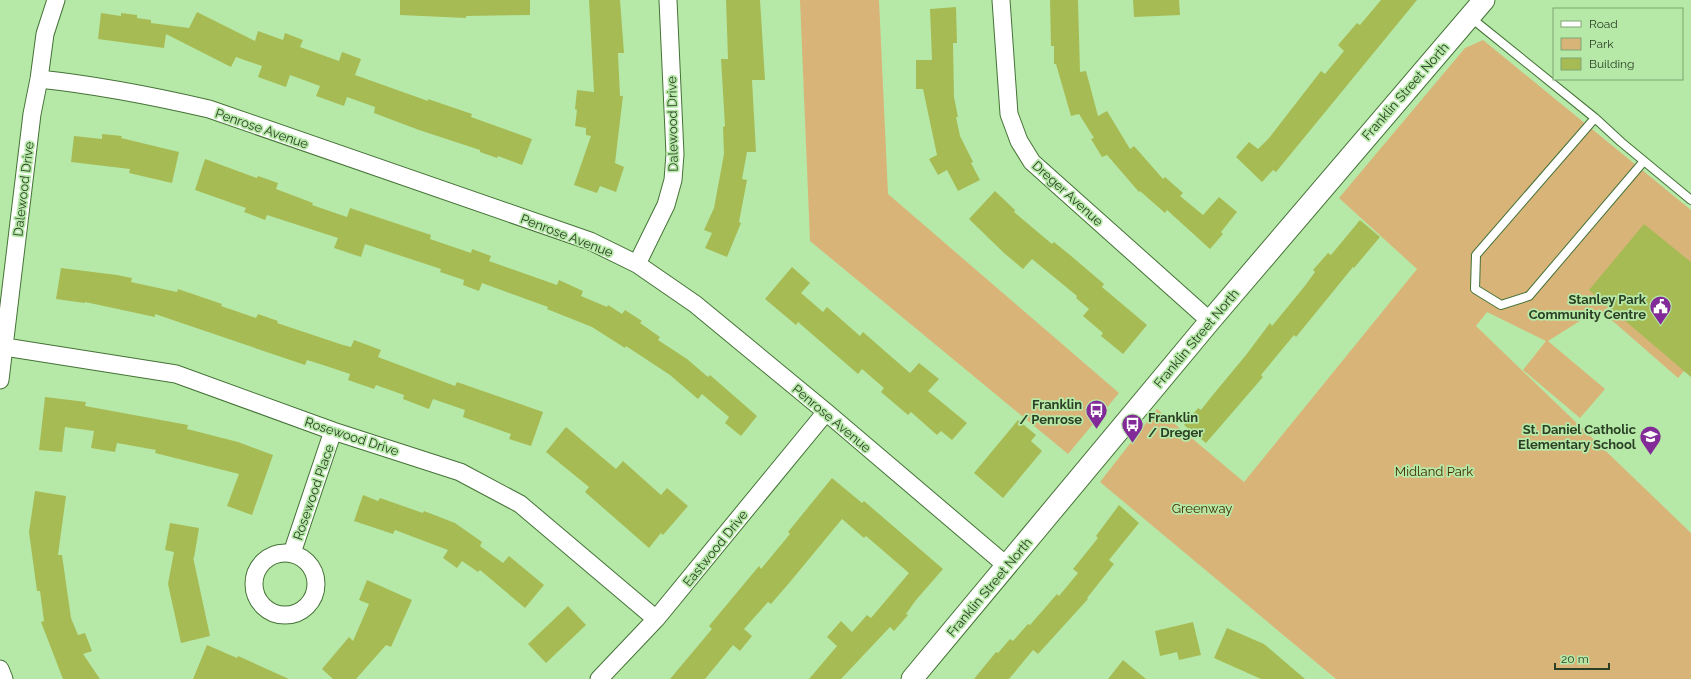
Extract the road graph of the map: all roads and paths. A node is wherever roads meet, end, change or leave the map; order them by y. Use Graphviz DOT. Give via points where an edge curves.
graph roads {
  1 [pos="56,0"];
  2 [pos="668,0"];
  3 [pos="1001,0"];
  4 [pos="1484,0"];
  5 [pos="1469,16"];
  6 [pos="39,79"];
  7 [pos="1595,118"];
  8 [pos="1644,161"];
  9 [pos="1691,200"];
  10 [pos="637,264"];
  11 [pos="1210,321"];
  12 [pos="5,347"];
  13 [pos="0,380"];
  14 [pos="826,412"];
  15 [pos="334,431"];
  16 [pos="292,553"];
  17 [pos="1007,566"];
  18 [pos="656,618"];
  19 [pos="0,669"];
  20 [pos="4,679"];
  21 [pos="599,679"];
  22 [pos="912,679"];
  1 -- 6 [label="street, Dalewood Drive" via="45,34"];
  2 -- 10 [label="street, Dalewood Drive" via="675,154 673,180 666,205"];
  3 -- 11 [label="street, Dreger Avenue" via="1009,114 1019,141 1032,162"];
  4 -- 5 [label="street, Franklin Street North"];
  5 -- 7 [label="lane"];
  5 -- 11 [label="street, Franklin Street North"];
  6 -- 10 [label="street, Penrose Avenue" via="148,95 209,109 590,241"];
  6 -- 12 [label="street, Dalewood Drive" via="32,114"];
  7 -- 8 [label="lane"];
  7 -- 8 [label="lane" via="1476,255 1475,289 1501,305 1529,296"];
  8 -- 9 [label="lane"];
  10 -- 14 [label="street, Penrose Avenue" via="695,304"];
  11 -- 17 [label="street, Franklin Street North"];
  12 -- 13 [label="street, Dalewood Drive"];
  12 -- 15 [label="street, Rosewood Drive" via="176,374"];
  14 -- 17 [label="street, Penrose Avenue"];
  14 -- 18 [label="street, Eastwood Drive"];
  15 -- 16 [label="street, Rosewood Place"];
  15 -- 18 [label="street, Rosewood Drive" via="460,472 520,504"];
  17 -- 22 [label="street, Franklin Street North"];
  18 -- 21 [label="street, Eastwood Drive"];
  19 -- 20 [label="street"];
}
